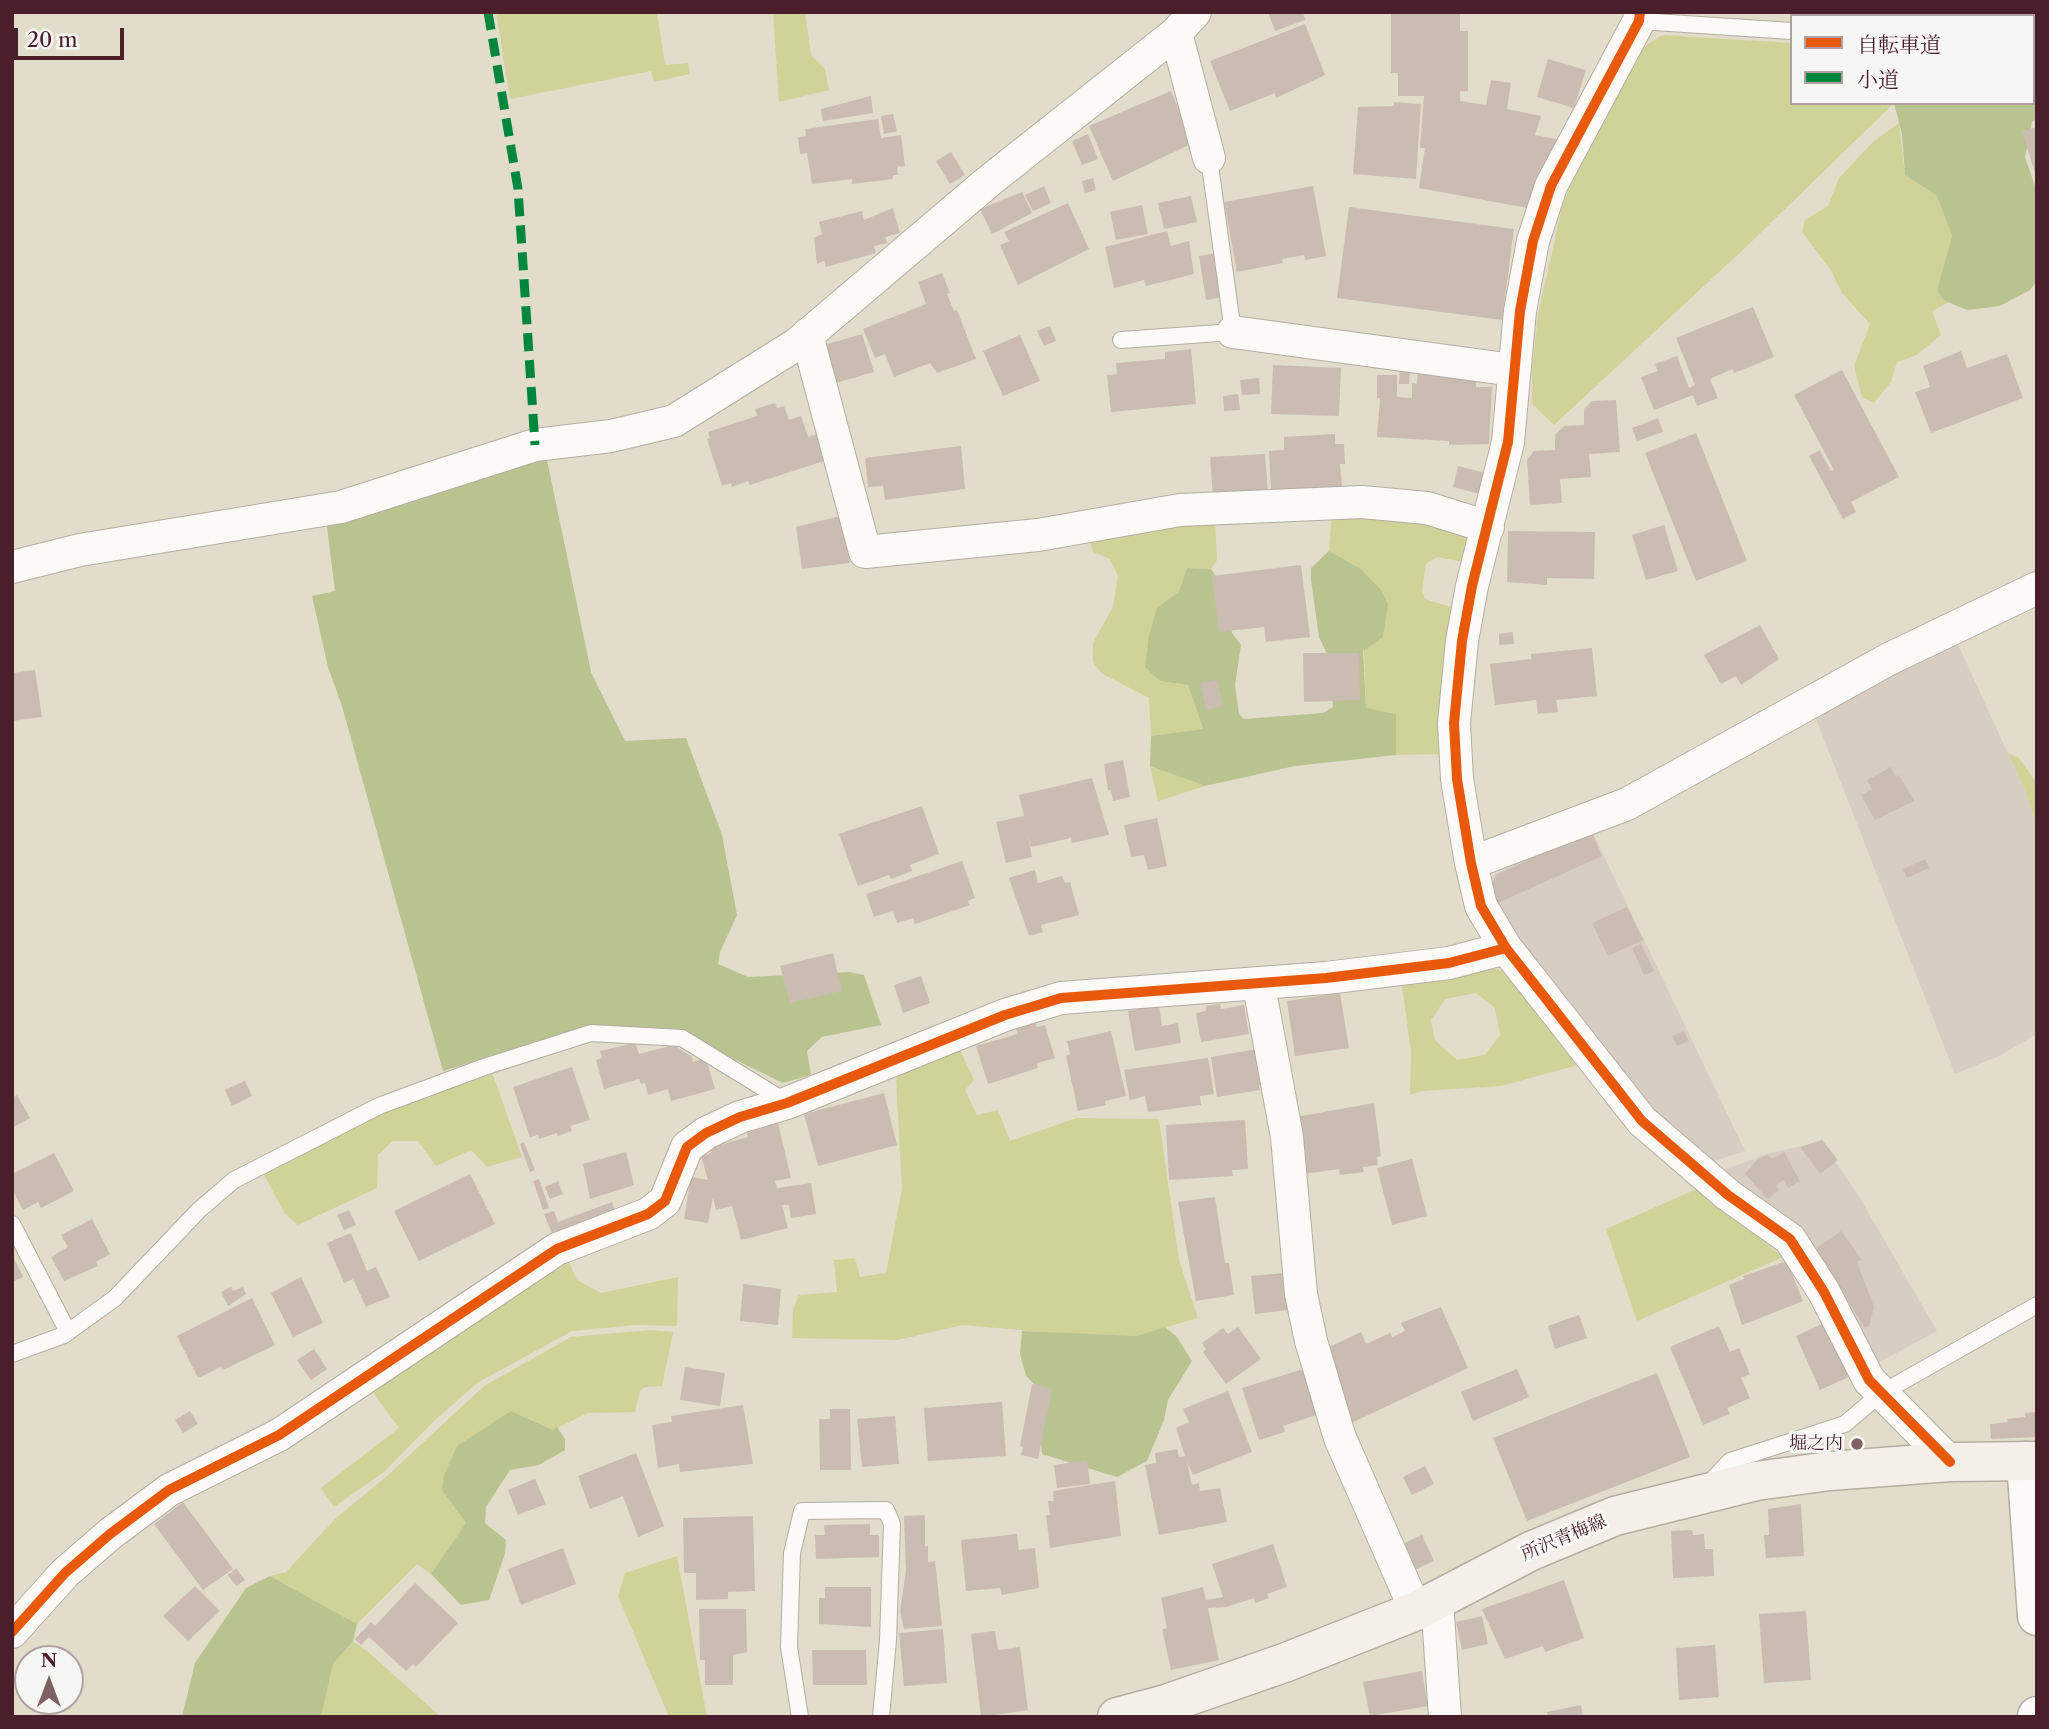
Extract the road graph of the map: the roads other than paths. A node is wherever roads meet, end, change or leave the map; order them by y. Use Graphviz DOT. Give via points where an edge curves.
graph roads {
  1 [pos="1640,17"];
  2 [pos="1186,22"];
  3 [pos="1790,31"];
  4 [pos="1209,158"];
  5 [pos="1233,332"];
  6 [pos="807,335"];
  7 [pos="1121,340"];
  8 [pos="1513,370"];
  9 [pos="1488,527"];
  10 [pos="12,567"];
  11 [pos="2037,588"];
  12 [pos="1471,863"];
  13 [pos="1506,948"];
  14 [pos="1259,986"];
  15 [pos="787,1103"];
  16 [pos="12,1224"];
  17 [pos="2037,1305"];
  18 [pos="68,1332"];
  19 [pos="12,1354"];
  20 [pos="1880,1394"];
  21 [pos="2031,1461"];
  22 [pos="1951,1462"];
  23 [pos="1698,1494"];
  24 [pos="1427,1605"];
  25 [pos="2037,1616"];
  26 [pos="12,1632"];
  27 [pos="800,1717"];
  28 [pos="881,1717"];
  29 [pos="1117,1717"];
  30 [pos="1445,1717"];
  1 -- 3 [label="lane"];
  1 -- 8 [label="street" via="1552,186 1533,241"];
  2 -- 4 [label="street"];
  2 -- 6 [label="street"];
  4 -- 5 [label="lane"];
  5 -- 7 [label="lane"];
  5 -- 8 [label="street"];
  6 -- 9 [label="street" via="865,552 1038,535 1180,510 1348,503 1427,508"];
  6 -- 10 [label="street" via="674,421 611,436 535,445 341,507 80,550"];
  8 -- 9 [label="street" via="1508,442"];
  9 -- 12 [label="street" via="1462,641 1454,723 1457,779"];
  11 -- 12 [label="street" via="1889,659 1627,804"];
  12 -- 13 [label="street" via="1481,906"];
  13 -- 14 [label="street" via="1449,963"];
  13 -- 20 [label="street" via="1642,1121 1728,1195 1790,1239"];
  14 -- 15 [label="street" via="1061,998 1005,1015"];
  14 -- 24 [label="street" via="1287,1138 1301,1294 1311,1341 1340,1438"];
  15 -- 18 [label="lane" via="682,1038 591,1033 555,1044 379,1106 234,1180 115,1298"];
  15 -- 26 [label="street" via="740,1117 687,1147 665,1201 648,1214 557,1249 279,1434 169,1490 65,1573"];
  16 -- 18 [label="lane"];
  17 -- 20 [label="lane"];
  18 -- 19 [label="lane"];
  20 -- 22 [label="street"];
  20 -- 23 [label="lane" via="1845,1424 1730,1461"];
  21 -- 22 [label="main road, 所沢青梅線"];
  21 -- 25 [label="street"];
  22 -- 23 [label="main road, 所沢青梅線" via="1818,1473"];
  23 -- 24 [label="main road, 所沢青梅線" via="1615,1516 1531,1551"];
  24 -- 29 [label="main road, 所沢青梅線" via="1283,1663"];
  24 -- 30 [label="street"];
  27 -- 28 [label="lane" via="789,1647 792,1553 802,1511 886,1510 891,1524"];
}
